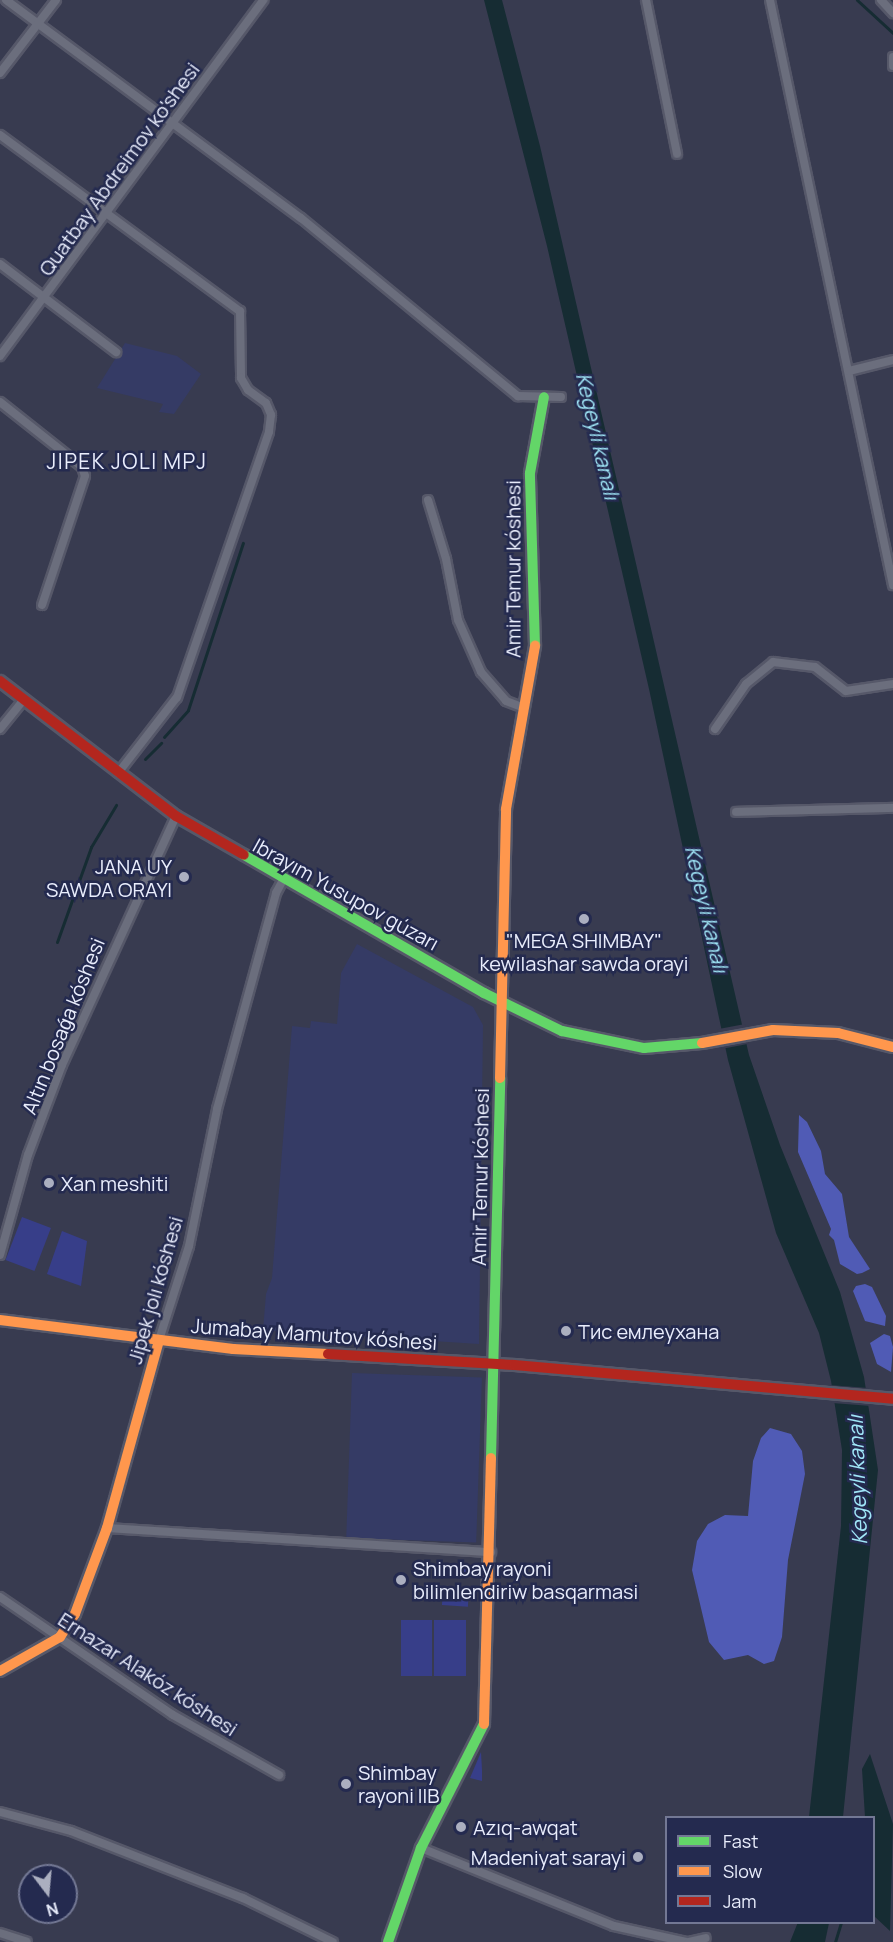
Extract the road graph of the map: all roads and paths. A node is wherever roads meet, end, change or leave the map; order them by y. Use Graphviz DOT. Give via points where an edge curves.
graph roads {
  1 [pos="6,0"];
  2 [pos="56,0"];
  3 [pos="263,0"];
  4 [pos="646,0"];
  5 [pos="770,0"];
  6 [pos="881,0"];
  7 [pos="893,13"];
  8 [pos="38,23"];
  9 [pos="893,57"];
  10 [pos="893,66"];
  11 [pos="0,74"];
  12 [pos="172,125"];
  13 [pos="0,135"];
  14 [pos="677,154"];
  15 [pos="106,215"];
  16 [pos="0,264"];
  17 [pos="45,298"];
  18 [pos="116,352"];
  19 [pos="0,356"];
  20 [pos="893,360"];
  21 [pos="849,371"];
  22 [pos="544,397"];
  23 [pos="561,397"];
  24 [pos="0,402"];
  25 [pos="428,500"];
  26 [pos="893,585"];
  27 [pos="42,605"];
  28 [pos="0,681"];
  29 [pos="893,684"];
  30 [pos="24,699"];
  31 [pos="524,708"];
  32 [pos="0,729"];
  33 [pos="715,729"];
  34 [pos="118,773"];
  35 [pos="893,808"];
  36 [pos="736,812"];
  37 [pos="176,816"];
  38 [pos="283,880"];
  39 [pos="501,1001"];
  40 [pos="893,1047"];
  41 [pos="0,1255"];
  42 [pos="0,1320"];
  43 [pos="159,1340"];
  44 [pos="492,1364"];
  45 [pos="893,1399"];
  46 [pos="107,1528"];
  47 [pos="490,1552"];
  48 [pos="0,1597"];
  49 [pos="60,1637"];
  50 [pos="0,1671"];
  51 [pos="279,1775"];
  52 [pos="0,1812"];
  53 [pos="421,1848"];
  54 [pos="0,1933"];
  55 [pos="706,1938"];
  56 [pos="27,1942"];
  57 [pos="333,1942"];
  58 [pos="388,1942"];
  59 [pos="688,1942"];
  1 -- 8 [label="street"];
  2 -- 8 [label="street"];
  3 -- 12 [label="street, Quatbay Abdreimov ko'shesi"];
  4 -- 14 [label="street"];
  5 -- 21 [label="street"];
  6 -- 7 [label="street"];
  8 -- 11 [label="street"];
  8 -- 12 [label="street"];
  9 -- 10 [label="street"];
  12 -- 15 [label="street, Quatbay Abdreimov ko'shesi"];
  12 -- 22 [label="street" via="301,218 518,396"];
  13 -- 15 [label="street"];
  15 -- 17 [label="street, Quatbay Abdreimov ko'shesi"];
  15 -- 34 [label="street" via="240,311 241,378 248,390 267,403 271,415 269,432 177,697"];
  16 -- 17 [label="street"];
  17 -- 18 [label="street"];
  17 -- 19 [label="street, Quatbay Abdreimov ko'shesi"];
  20 -- 21 [label="street"];
  21 -- 26 [label="street"];
  22 -- 23 [label="street"];
  22 -- 31 [label="street, Amir Temur kóshesi" via="530,473 535,648"];
  24 -- 27 [label="street" via="82,467 85,476"];
  25 -- 31 [label="street" via="446,559 458,620 481,672 506,701"];
  28 -- 30 [label="street, Ibrayım Yusupov gúzarı"];
  29 -- 33 [label="street" via="846,691 814,667 773,662 747,684"];
  30 -- 32 [label="street"];
  30 -- 34 [label="street, Ibrayım Yusupov gúzarı"];
  31 -- 39 [label="street, Amir Temur kóshesi" via="506,809"];
  34 -- 37 [label="street, Ibrayım Yusupov gúzarı"];
  35 -- 36 [label="street"];
  37 -- 38 [label="street, Ibrayım Yusupov gúzarı"];
  37 -- 41 [label="street, Altın bosaǵa kóshesi" via="62,1065 28,1155"];
  38 -- 39 [label="street, Ibrayım Yusupov gúzarı"];
  38 -- 43 [label="street, Jipek jolı kóshesi" via="276,893 217,1108 189,1246"];
  39 -- 40 [label="street, Ibrayım Yusupov gúzarı" via="562,1031 619,1045 655,1047 711,1042 756,1031 838,1033"];
  39 -- 44 [label="street, Amir Temur kóshesi" via="499,1221"];
  42 -- 43 [label="street, Jumabay Mamutov kóshesi"];
  43 -- 44 [label="street, Jumabay Mamutov kóshesi" via="322,1355"];
  43 -- 46 [label="street, Jipek jolı kóshesi"];
  44 -- 45 [label="street, Jumabay Mamutov kóshesi"];
  44 -- 47 [label="street, Amir Temur kóshesi"];
  46 -- 47 [label="street"];
  46 -- 49 [label="street, Jipek jolı kóshesi" via="75,1614"];
  47 -- 53 [label="street, Amir Temur kóshesi" via="483,1730"];
  48 -- 49 [label="street, Ernazar Alakóz kóshesi"];
  49 -- 50 [label="street, Jipek jolı kóshesi"];
  49 -- 51 [label="street, Ernazar Alakóz kóshesi" via="173,1715"];
  52 -- 57 [label="street" via="71,1832 243,1898"];
  53 -- 58 [label="street, Amir Temur kóshesi"];
  53 -- 59 [label="street" via="614,1926"];
  54 -- 56 [label="street"];
  55 -- 59 [label="street"];
}
